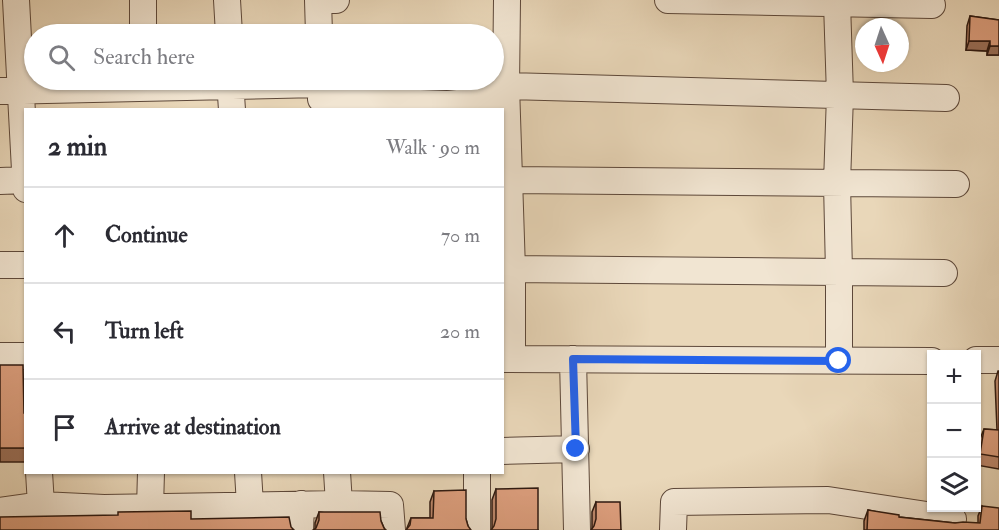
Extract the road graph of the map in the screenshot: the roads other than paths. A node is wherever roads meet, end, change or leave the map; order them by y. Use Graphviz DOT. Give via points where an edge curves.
graph roads {
  1 [pos="16,0"];
  2 [pos="29,0"];
  3 [pos="143,0"];
  4 [pos="227,0"];
  5 [pos="336,0"];
  6 [pos="507,0"];
  7 [pos="668,0"];
  8 [pos="0,1"];
  9 [pos="837,3"];
  10 [pos="932,5"];
  11 [pos="143,24"];
  12 [pos="228,24"];
  13 [pos="319,24"];
  14 [pos="506,86"];
  15 [pos="10,90"];
  16 [pos="501,90"];
  17 [pos="144,92"];
  18 [pos="231,92"];
  19 [pos="321,93"];
  20 [pos="840,94"];
  21 [pos="946,98"];
  22 [pos="24,174"];
  23 [pos="24,180"];
  24 [pos="510,180"];
  25 [pos="0,181"];
  26 [pos="837,183"];
  27 [pos="956,184"];
  28 [pos="0,265"];
  29 [pos="24,265"];
  30 [pos="507,270"];
  31 [pos="839,272"];
  32 [pos="944,273"];
  33 [pos="0,356"];
  34 [pos="24,356"];
  35 [pos="507,359"];
  36 [pos="573,359"];
  37 [pos="981,360"];
  38 [pos="999,360"];
  39 [pos="839,361"];
  40 [pos="927,361"];
  41 [pos="576,449"];
  42 [pos="504,451"];
  43 [pos="39,474"];
  44 [pos="151,474"];
  45 [pos="248,474"];
  46 [pos="337,474"];
  47 [pos="477,474"];
  48 [pos="301,504"];
  49 [pos="339,504"];
  50 [pos="41,505"];
  51 [pos="250,505"];
  52 [pos="150,508"];
  53 [pos="1,517"];
  54 [pos="195,518"];
  55 [pos="105,519"];
  56 [pos="953,519"];
  57 [pos="300,530"];
  58 [pos="392,530"];
  59 [pos="477,530"];
  60 [pos="577,530"];
  61 [pos="673,530"];
  1 -- 2 [label="street"];
  1 -- 8 [label="street"];
  1 -- 15 [label="street"];
  3 -- 11 [label="street"];
  4 -- 12 [label="street"];
  5 -- 13 [label="street" via="318,0"];
  6 -- 14 [label="street"];
  7 -- 9 [label="street"];
  9 -- 10 [label="street"];
  9 -- 20 [label="street"];
  14 -- 20 [label="street"];
  14 -- 24 [label="street"];
  15 -- 17 [label="street"];
  15 -- 22 [label="street"];
  16 -- 19 [label="street" via="487,100 448,104"];
  17 -- 18 [label="street"];
  18 -- 19 [label="street"];
  20 -- 21 [label="street"];
  20 -- 26 [label="street"];
  23 -- 25 [label="street"];
  24 -- 26 [label="street"];
  24 -- 30 [label="street"];
  26 -- 27 [label="street"];
  26 -- 31 [label="street"];
  28 -- 29 [label="street"];
  30 -- 31 [label="street"];
  30 -- 35 [label="street"];
  31 -- 32 [label="street"];
  31 -- 39 [label="street"];
  33 -- 34 [label="street"];
  35 -- 36 [label="street"];
  36 -- 39 [label="street"];
  36 -- 41 [label="street"];
  37 -- 38 [label="street"];
  39 -- 40 [label="street"];
  41 -- 42 [label="street"];
  41 -- 60 [label="street"];
  43 -- 50 [label="street"];
  44 -- 52 [label="street"];
  45 -- 51 [label="street"];
  46 -- 49 [label="street"];
  47 -- 59 [label="street"];
  48 -- 49 [label="street"];
  48 -- 51 [label="street"];
  48 -- 57 [label="street"];
  49 -- 58 [label="street" via="390,505"];
  50 -- 53 [label="street"];
  50 -- 55 [label="street"];
  51 -- 54 [label="street"];
  52 -- 54 [label="street"];
  52 -- 55 [label="street"];
  56 -- 61 [label="street" via="828,500 674,502"];
}
